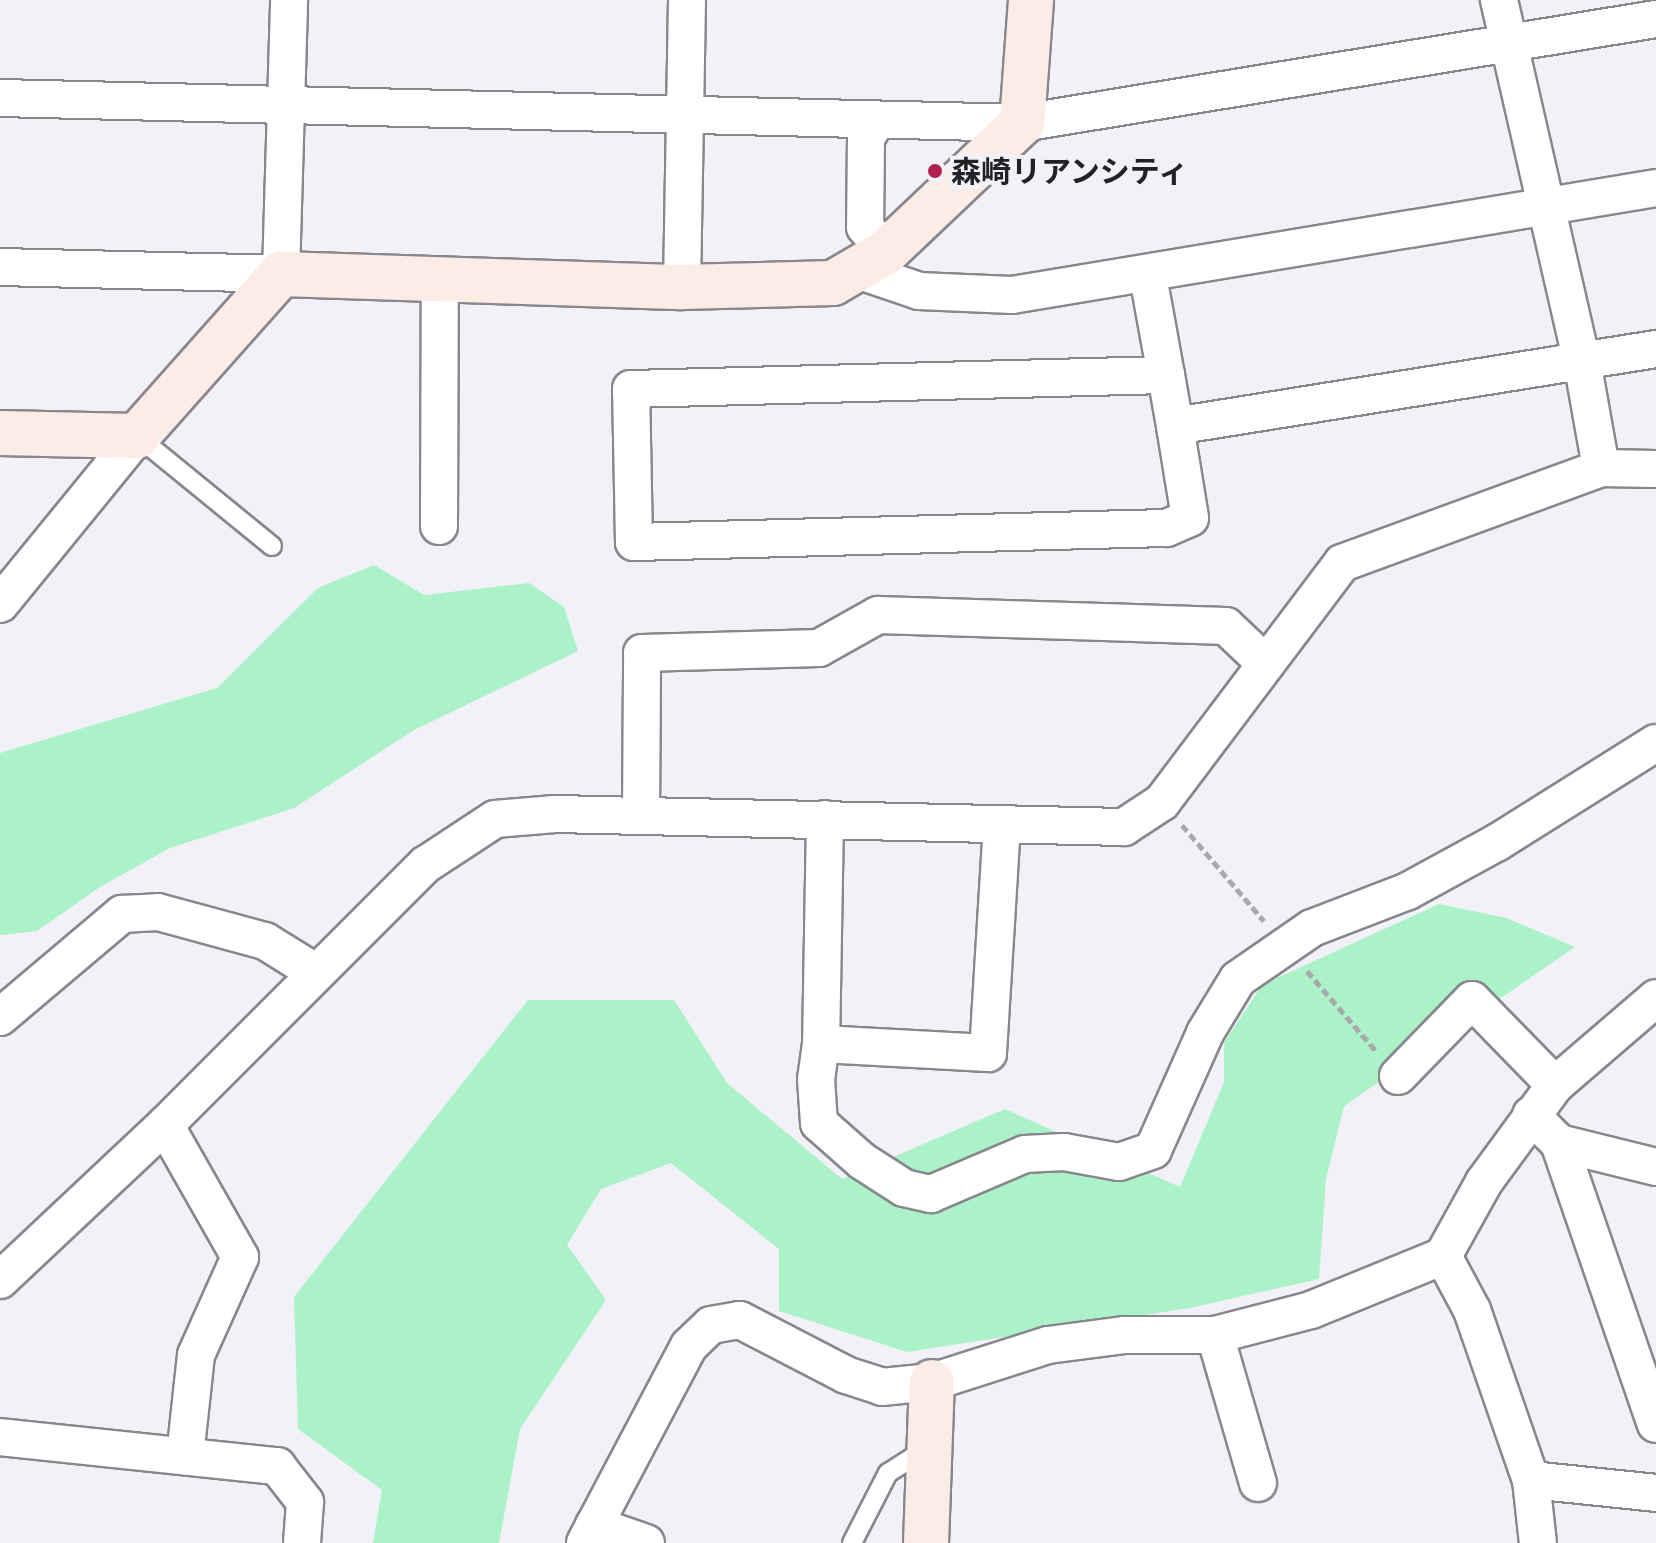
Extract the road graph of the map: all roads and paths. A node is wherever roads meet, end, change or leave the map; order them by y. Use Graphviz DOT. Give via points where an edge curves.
graph roads {
  1 [pos="289,0"];
  2 [pos="687,0"];
  3 [pos="1031,0"];
  4 [pos="1499,0"];
  5 [pos="1656,19"];
  6 [pos="1507,43"];
  7 [pos="0,98"];
  8 [pos="286,105"];
  9 [pos="685,115"];
  10 [pos="877,120"];
  11 [pos="1022,123"];
  12 [pos="1656,188"];
  13 [pos="1545,207"];
  14 [pos="873,261"];
  15 [pos="0,267"];
  16 [pos="281,274"];
  17 [pos="1148,276"];
  18 [pos="440,279"];
  19 [pos="682,287"];
  20 [pos="1656,349"];
  21 [pos="1582,361"];
  22 [pos="1166,375"];
  23 [pos="1175,426"];
  24 [pos="0,433"];
  25 [pos="137,436"];
  26 [pos="1601,468"];
  27 [pos="1656,469"];
  28 [pos="439,526"];
  29 [pos="272,546"];
  30 [pos="0,604"];
  31 [pos="1265,663"];
  32 [pos="1656,743"];
  33 [pos="641,816"];
  34 [pos="825,819"];
  35 [pos="1002,824"];
  36 [pos="315,972"];
  37 [pos="1656,998"];
  38 [pos="0,1017"];
  39 [pos="821,1044"];
  40 [pos="1398,1076"];
  41 [pos="1555,1085"];
  42 [pos="1531,1115"];
  43 [pos="165,1125"];
  44 [pos="1559,1143"];
  45 [pos="1656,1167"];
  46 [pos="1443,1256"];
  47 [pos="0,1280"];
  48 [pos="1215,1335"];
  49 [pos="932,1382"];
  50 [pos="1656,1424"];
  51 [pos="0,1437"];
  52 [pos="932,1445"];
  53 [pos="185,1456"];
  54 [pos="1531,1480"];
  55 [pos="1258,1483"];
  56 [pos="1656,1493"];
  57 [pos="589,1534"];
  58 [pos="302,1543"];
  59 [pos="646,1543"];
  60 [pos="852,1543"];
  61 [pos="926,1543"];
  62 [pos="1538,1543"];
  1 -- 8 [label="street"];
  2 -- 9 [label="street"];
  3 -- 11 [label="street"];
  4 -- 6 [label="street"];
  5 -- 6 [label="street"];
  6 -- 11 [label="street"];
  6 -- 13 [label="street"];
  7 -- 8 [label="street"];
  8 -- 9 [label="street"];
  8 -- 16 [label="street"];
  9 -- 10 [label="street"];
  9 -- 19 [label="street"];
  10 -- 11 [label="street"];
  10 -- 14 [label="street" via="866,138 865,227"];
  11 -- 14 [label="street"];
  12 -- 13 [label="street"];
  13 -- 17 [label="street"];
  13 -- 21 [label="street"];
  14 -- 17 [label="street" via="919,291 1012,295"];
  14 -- 19 [label="street" via="833,283"];
  15 -- 16 [label="street"];
  16 -- 18 [label="street"];
  16 -- 25 [label="street"];
  17 -- 22 [label="street"];
  18 -- 19 [label="street"];
  18 -- 28 [label="street"];
  20 -- 21 [label="street"];
  21 -- 23 [label="street"];
  21 -- 26 [label="street"];
  22 -- 23 [label="street"];
  22 -- 23 [label="street" via="631,389 634,542 1166,528 1190,518"];
  24 -- 25 [label="street"];
  25 -- 29 [label="lane"];
  25 -- 30 [label="street"];
  26 -- 27 [label="street"];
  26 -- 31 [label="street" via="1342,563"];
  31 -- 33 [label="street" via="1226,626 878,615 819,648 642,653"];
  31 -- 35 [label="street" via="1162,802 1124,827"];
  32 -- 39 [label="street" via="1498,842 1408,891 1312,928 1238,979 1205,1033 1153,1150 1131,1158 1119,1162 1064,1152 1025,1154 931,1194 904,1188 862,1161 819,1123 816,1079"];
  33 -- 34 [label="street"];
  33 -- 36 [label="street" via="495,819 425,865"];
  34 -- 35 [label="street"];
  34 -- 39 [label="street"];
  35 -- 39 [label="street" via="988,1053"];
  36 -- 38 [label="street" via="265,941 158,912 122,914"];
  36 -- 43 [label="street"];
  37 -- 41 [label="street"];
  40 -- 41 [label="street" via="1472,1000"];
  41 -- 42 [label="street"];
  42 -- 44 [label="street"];
  42 -- 46 [label="street" via="1484,1182"];
  43 -- 47 [label="street"];
  43 -- 53 [label="street" via="240,1257 196,1355"];
  44 -- 45 [label="street"];
  44 -- 50 [label="street"];
  46 -- 48 [label="street" via="1311,1310"];
  46 -- 54 [label="street" via="1472,1310"];
  48 -- 49 [label="street" via="1125,1335 1048,1345"];
  48 -- 55 [label="street"];
  49 -- 52 [label="street"];
  49 -- 57 [label="street" via="882,1387 846,1375 740,1320 711,1325 689,1346"];
  51 -- 53 [label="street"];
  52 -- 60 [label="lane" via="888,1473"];
  52 -- 61 [label="street"];
  53 -- 58 [label="street" via="277,1466 305,1502"];
  54 -- 56 [label="street"];
  54 -- 62 [label="street"];
  57 -- 59 [label="street"];
}
